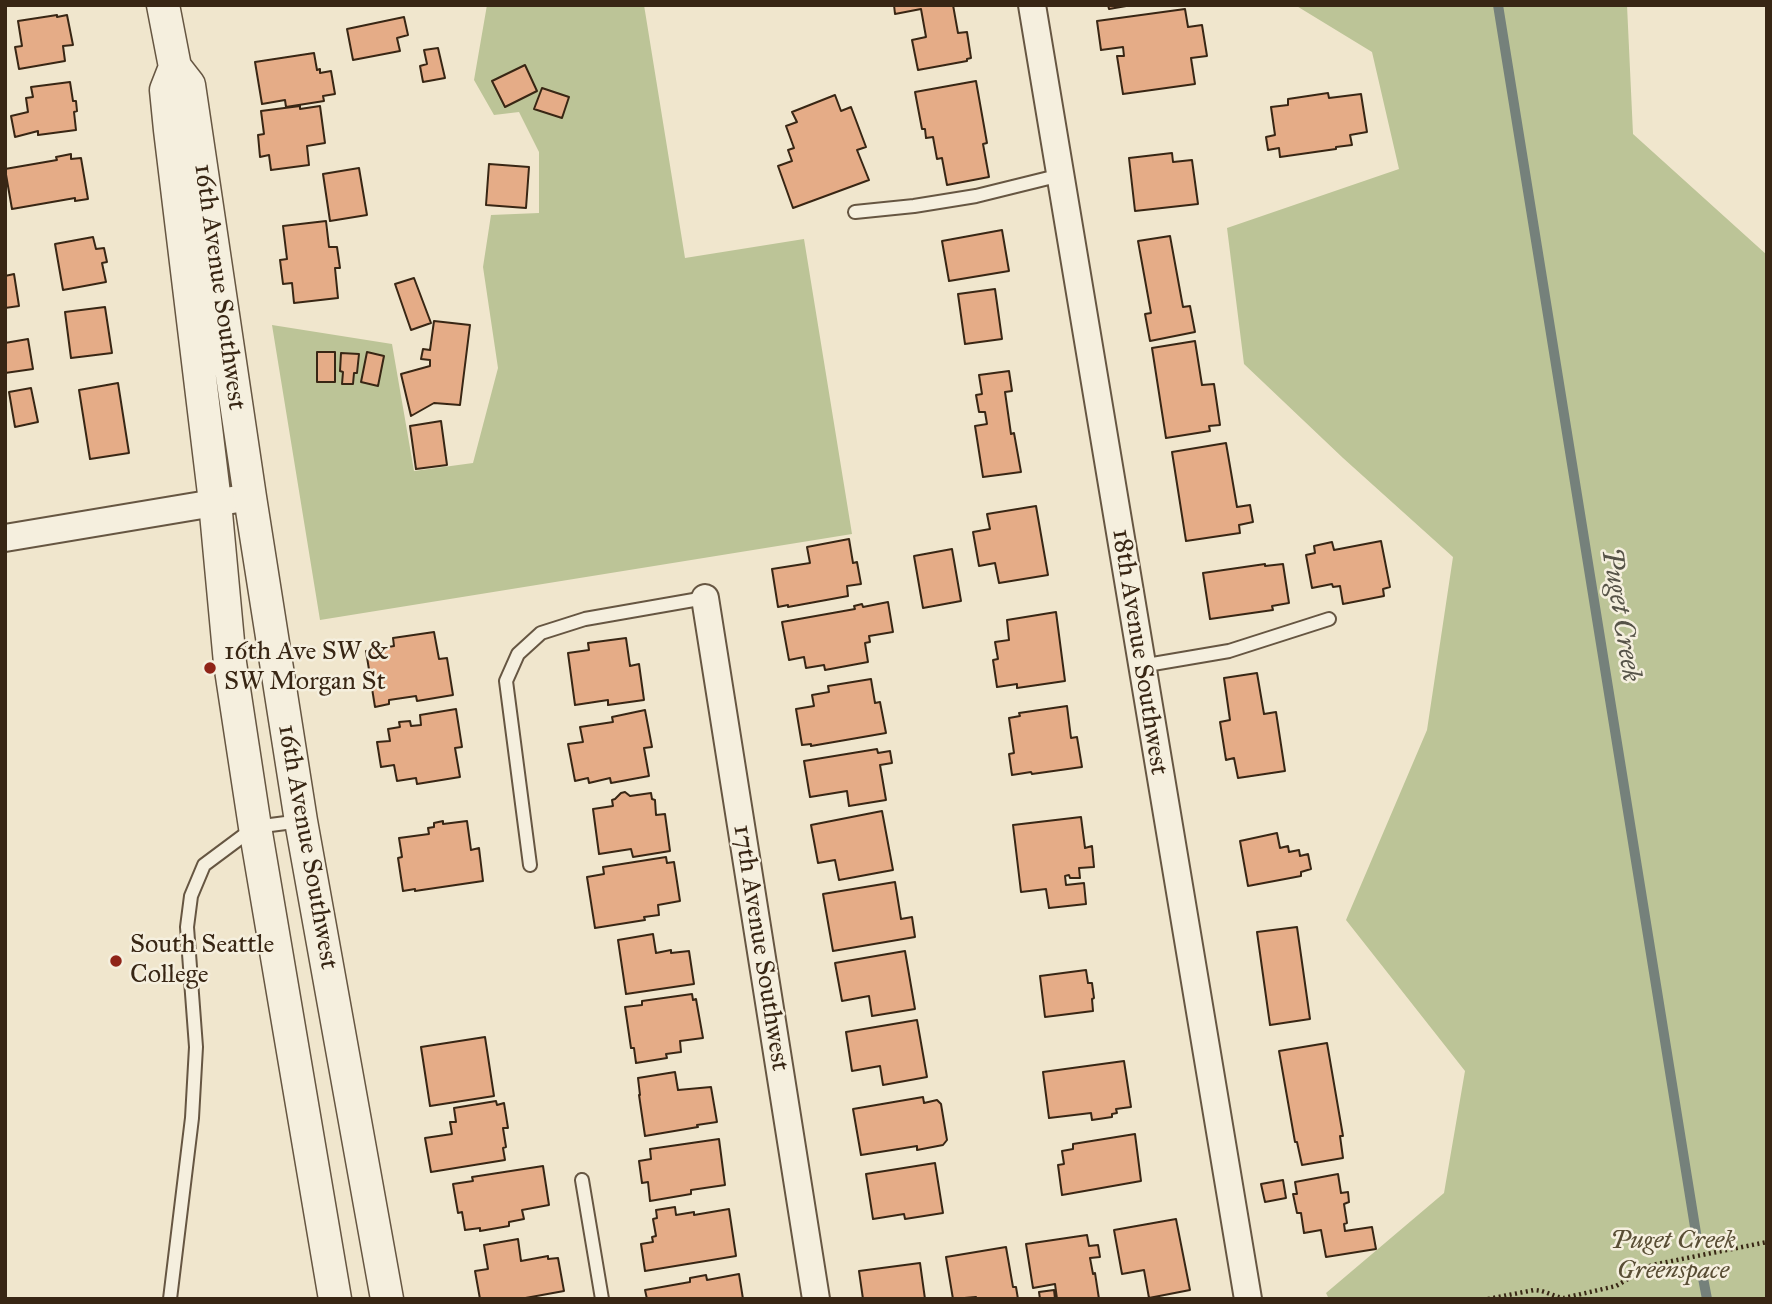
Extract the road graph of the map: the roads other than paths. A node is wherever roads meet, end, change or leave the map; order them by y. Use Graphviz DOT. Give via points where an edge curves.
graph roads {
  1 [pos="163,5"];
  2 [pos="1032,5"];
  3 [pos="174,67"];
  4 [pos="1060,175"];
  5 [pos="855,212"];
  6 [pos="250,497"];
  7 [pos="215,502"];
  8 [pos="5,537"];
  9 [pos="705,597"];
  10 [pos="1329,619"];
  11 [pos="1141,666"];
  12 [pos="301,821"];
  13 [pos="255,827"];
  14 [pos="530,865"];
  15 [pos="582,1180"];
  16 [pos="170,1299"];
  17 [pos="335,1299"];
  18 [pos="387,1299"];
  19 [pos="603,1299"];
  20 [pos="816,1299"];
  21 [pos="1248,1299"];
  1 -- 3 [label="street, 16th Avenue Southwest"];
  2 -- 4 [label="street, 18th Avenue Southwest"];
  3 -- 6 [label="street, 16th Avenue Southwest" via="189,85"];
  3 -- 7 [label="street, 16th Avenue Southwest" via="166,90"];
  4 -- 5 [label="lane" via="976,195"];
  4 -- 11 [label="street, 18th Avenue Southwest"];
  6 -- 7 [label="street"];
  6 -- 12 [label="street, 16th Avenue Southwest"];
  7 -- 8 [label="street"];
  7 -- 13 [label="street, 16th Avenue Southwest" via="230,663"];
  9 -- 14 [label="lane" via="585,619 541,633 518,654 506,681"];
  9 -- 20 [label="street, 17th Avenue Southwest"];
  10 -- 11 [label="lane" via="1229,651"];
  11 -- 21 [label="street, 18th Avenue Southwest"];
  12 -- 13 [label="lane"];
  12 -- 18 [label="street, 16th Avenue Southwest"];
  13 -- 16 [label="lane" via="204,865 191,896 187,927 195,1071"];
  13 -- 17 [label="street, 16th Avenue Southwest"];
  15 -- 19 [label="lane"];
}
